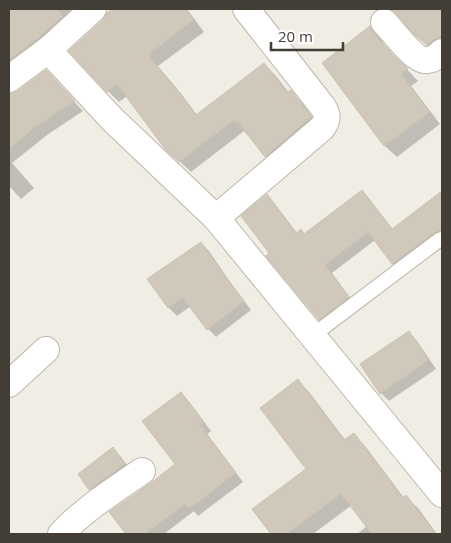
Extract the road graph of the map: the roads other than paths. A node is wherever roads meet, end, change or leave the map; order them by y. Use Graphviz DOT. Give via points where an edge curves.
graph roads {
  1 [pos="94,9"];
  2 [pos="246,9"];
  3 [pos="384,22"];
  4 [pos="48,50"];
  5 [pos="442,52"];
  6 [pos="9,79"];
  7 [pos="216,218"];
  8 [pos="442,239"];
  9 [pos="312,336"];
  10 [pos="46,350"];
  11 [pos="9,384"];
  12 [pos="142,471"];
  13 [pos="442,494"];
  14 [pos="61,534"];
  1 -- 4 [label="street"];
  2 -- 7 [label="street" via="328,114 322,128"];
  3 -- 5 [label="street" via="416,57 427,60"];
  4 -- 6 [label="street"];
  4 -- 7 [label="street" via="112,120"];
  7 -- 9 [label="street"];
  8 -- 9 [label="lane"];
  9 -- 13 [label="street"];
  10 -- 11 [label="street"];
  12 -- 14 [label="street"];
}
